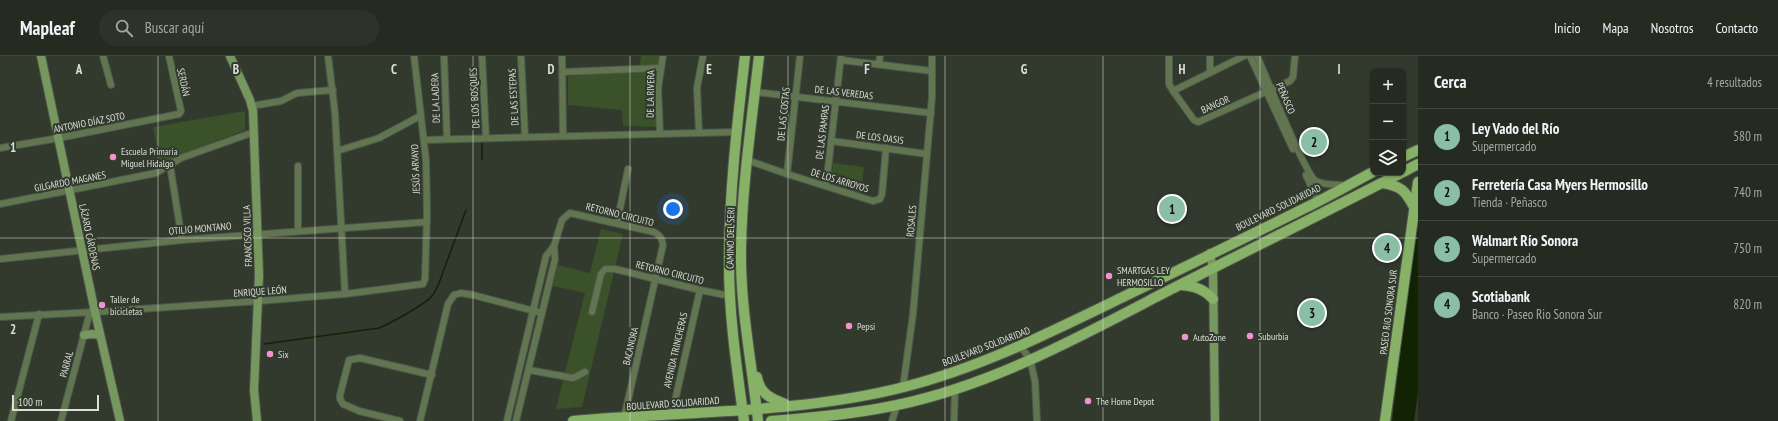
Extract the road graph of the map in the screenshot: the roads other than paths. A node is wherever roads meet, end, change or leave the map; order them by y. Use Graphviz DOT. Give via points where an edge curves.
graph roads {
  1 [pos="40,56"];
  2 [pos="102,56"];
  3 [pos="168,56"];
  4 [pos="230,56"];
  5 [pos="328,56"];
  6 [pos="414,56"];
  7 [pos="444,56"];
  8 [pos="482,56"];
  9 [pos="521,56"];
  10 [pos="562,56"];
  11 [pos="663,56"];
  12 [pos="703,56"];
  13 [pos="745,56"];
  14 [pos="759,56"];
  15 [pos="800,56"];
  16 [pos="880,56"];
  17 [pos="932,56"];
  18 [pos="1168,56"];
  19 [pos="1210,56"];
  20 [pos="1244,56"];
  21 [pos="1250,56"];
  22 [pos="1257,56"];
  23 [pos="1295,56"];
  24 [pos="841,58"];
  25 [pos="879,64"];
  26 [pos="660,68"];
  27 [pos="932,70"];
  28 [pos="562,72"];
  29 [pos="1210,72"];
  30 [pos="111,85"];
  31 [pos="333,90"];
  32 [pos="1269,90"];
  33 [pos="1173,91"];
  34 [pos="755,92"];
  35 [pos="795,96"];
  36 [pos="836,101"];
  37 [pos="252,106"];
  38 [pos="181,111"];
  39 [pos="931,113"];
  40 [pos="420,116"];
  41 [pos="254,132"];
  42 [pos="737,132"];
  43 [pos="660,133"];
  44 [pos="699,133"];
  45 [pos="563,136"];
  46 [pos="525,137"];
  47 [pos="59,138"];
  48 [pos="486,138"];
  49 [pos="447,139"];
  50 [pos="424,140"];
  51 [pos="831,141"];
  52 [pos="0,148"];
  53 [pos="886,148"];
  54 [pos="1418,150"];
  55 [pos="337,151"];
  56 [pos="927,154"];
  57 [pos="1406,156"];
  58 [pos="747,160"];
  59 [pos="1418,164"];
  60 [pos="170,165"];
  61 [pos="298,166"];
  62 [pos="628,169"];
  63 [pos="1406,171"];
  64 [pos="787,174"];
  65 [pos="1370,174"];
  66 [pos="1396,176"];
  67 [pos="1311,179"];
  68 [pos="1418,182"];
  69 [pos="1382,183"];
  70 [pos="1348,185"];
  71 [pos="826,186"];
  72 [pos="70,191"];
  73 [pos="1318,201"];
  74 [pos="0,204"];
  75 [pos="1414,206"];
  76 [pos="427,222"];
  77 [pos="617,223"];
  78 [pos="341,228"];
  79 [pos="298,232"];
  80 [pos="257,234"];
  81 [pos="182,240"];
  82 [pos="554,246"];
  83 [pos="83,250"];
  84 [pos="1210,253"];
  85 [pos="0,259"];
  86 [pos="1213,269"];
  87 [pos="656,279"];
  88 [pos="424,283"];
  89 [pos="1181,285"];
  90 [pos="700,290"];
  91 [pos="345,294"];
  92 [pos="730,296"];
  93 [pos="1213,299"];
  94 [pos="259,301"];
  95 [pos="533,310"];
  96 [pos="93,312"];
  97 [pos="592,312"];
  98 [pos="542,313"];
  99 [pos="39,314"];
  100 [pos="0,316"];
  101 [pos="745,324"];
  102 [pos="84,335"];
  103 [pos="100,335"];
  104 [pos="1021,347"];
  105 [pos="1030,359"];
  106 [pos="529,370"];
  107 [pos="585,372"];
  108 [pos="432,375"];
  109 [pos="903,387"];
  110 [pos="956,388"];
  111 [pos="511,402"];
  112 [pos="520,403"];
  113 [pos="786,405"];
  114 [pos="897,405"];
  115 [pos="756,409"];
  116 [pos="743,410"];
  117 [pos="672,414"];
  118 [pos="624,418"];
  119 [pos="11,421"];
  120 [pos="61,421"];
  121 [pos="120,421"];
  122 [pos="257,421"];
  123 [pos="400,421"];
  124 [pos="420,421"];
  125 [pos="507,421"];
  126 [pos="516,421"];
  127 [pos="574,421"];
  128 [pos="744,421"];
  129 [pos="758,421"];
  130 [pos="771,421"];
  131 [pos="892,421"];
  132 [pos="954,421"];
  133 [pos="1037,421"];
  134 [pos="1215,421"];
  135 [pos="1385,421"];
  1 -- 47 [label="main road, LÁZARO CÁRDENAS"];
  2 -- 30 [label="street"];
  3 -- 38 [label="street, SERDÁN"];
  4 -- 37 [label="main road, FRANCISCO VILLA"];
  5 -- 31 [label="street"];
  6 -- 40 [label="street, JESÚS ARVAYO"];
  7 -- 49 [label="street, DE LA LADERA"];
  8 -- 48 [label="street, DE LOS BOSQUES"];
  9 -- 46 [label="street, DE LAS ESTEPAS"];
  10 -- 28 [label="street"];
  11 -- 26 [label="street, DE LA RIVERA"];
  12 -- 44 [label="street" via="697,88"];
  13 -- 42 [label="main road, CAMINO DEL SERI"];
  14 -- 34 [label="main road, CAMINO DEL SERI"];
  15 -- 35 [label="street, DE LAS COSTAS"];
  16 -- 25 [label="street"];
  17 -- 27 [label="street, ROSALES"];
  18 -- 33 [label="street, BANGOR" via="1168,79"];
  19 -- 29 [label="street"];
  20 -- 29 [label="street"];
  21 -- 32 [label="street, PEÑASCO"];
  22 -- 32 [label="street, PEÑASCO"];
  23 -- 32 [label="street" via="1292,78"];
  24 -- 25 [label="street"];
  24 -- 36 [label="street, DE LAS PAMPAS"];
  25 -- 27 [label="street"];
  26 -- 28 [label="street"];
  26 -- 43 [label="street, DE LA RIVERA"];
  27 -- 39 [label="street, ROSALES"];
  28 -- 45 [label="street"];
  29 -- 33 [label="street"];
  31 -- 37 [label="street" via="298,93 280,101"];
  31 -- 55 [label="street"];
  32 -- 33 [label="street, BANGOR" via="1198,122"];
  32 -- 67 [label="street, PEÑASCO"];
  34 -- 35 [label="street, DE LAS VEREDAS"];
  34 -- 58 [label="main road, CAMINO DEL SERI"];
  35 -- 36 [label="street, DE LAS VEREDAS"];
  35 -- 64 [label="street, DE LAS COSTAS"];
  36 -- 39 [label="street, DE LAS VEREDAS"];
  36 -- 51 [label="street, DE LAS PAMPAS"];
  37 -- 41 [label="main road, FRANCISCO VILLA"];
  38 -- 47 [label="street, ANTONIO DÍAZ SOTO" via="179,114"];
  39 -- 56 [label="street, ROSALES"];
  40 -- 50 [label="street, JESÚS ARVAYO"];
  40 -- 55 [label="street" via="379,138"];
  41 -- 60 [label="street, GILGARDO MAGANES" via="187,156"];
  41 -- 80 [label="main road, FRANCISCO VILLA"];
  42 -- 44 [label="street"];
  42 -- 92 [label="main road, CAMINO DEL SERI" via="731,191"];
  43 -- 44 [label="street"];
  43 -- 45 [label="street"];
  45 -- 46 [label="street"];
  46 -- 48 [label="street"];
  47 -- 52 [label="street, ANTONIO DÍAZ SOTO"];
  47 -- 72 [label="main road, LÁZARO CÁRDENAS"];
  48 -- 49 [label="street"];
  49 -- 50 [label="street"];
  50 -- 76 [label="street, JESÚS ARVAYO"];
  51 -- 53 [label="street, DE LOS OASIS"];
  51 -- 71 [label="street, DE LAS PAMPAS"];
  53 -- 56 [label="street, DE LOS OASIS"];
  53 -- 71 [label="street, DE LOS ARROYOS" via="882,194 877,200 873,201"];
  54 -- 57 [label="main road"];
  55 -- 78 [label="street"];
  56 -- 109 [label="street, ROSALES" via="913,314"];
  58 -- 64 [label="street, DE LOS ARROYOS"];
  58 -- 101 [label="main road, CAMINO DEL SERI" via="741,250"];
  59 -- 63 [label="main road"];
  60 -- 72 [label="street, GILGARDO MAGANES" via="156,173"];
  60 -- 81 [label="street"];
  61 -- 79 [label="street"];
  62 -- 77 [label="street"];
  64 -- 71 [label="street, DE LOS ARROYOS"];
  65 -- 70 [label="main road, BOULEVARD SOLIDARIDAD"];
  66 -- 69 [label="main road"];
  67 -- 70 [label="street" via="1322,183"];
  67 -- 73 [label="street, PEÑASCO"];
  68 -- 75 [label="main road, PASEO RIO SONORA SUR"];
  69 -- 75 [label="main road" via="1403,190"];
  69 -- 86 [label="main road"];
  70 -- 73 [label="main road, BOULEVARD SOLIDARIDAD"];
  72 -- 74 [label="street, GILGARDO MAGANES"];
  72 -- 83 [label="main road, LÁZARO CÁRDENAS"];
  73 -- 84 [label="main road, BOULEVARD SOLIDARIDAD"];
  75 -- 135 [label="main road, PASEO RIO SONORA SUR"];
  76 -- 78 [label="street, OTILIO MONTANO"];
  76 -- 88 [label="street, JESÚS ARVAYO"];
  77 -- 82 [label="street, RETORNO CIRCUITO" via="570,213 562,220"];
  77 -- 87 [label="street, RETORNO CIRCUITO" via="654,232 660,236 663,245"];
  78 -- 79 [label="street, OTILIO MONTANO"];
  78 -- 91 [label="street"];
  79 -- 80 [label="street, OTILIO MONTANO"];
  80 -- 81 [label="street, OTILIO MONTANO"];
  80 -- 94 [label="main road, FRANCISCO VILLA"];
  81 -- 83 [label="street, OTILIO MONTANO"];
  82 -- 95 [label="street" via="546,256"];
  82 -- 98 [label="street" via="555,259"];
  83 -- 85 [label="street, OTILIO MONTANO"];
  83 -- 96 [label="main road, LÁZARO CÁRDENAS"];
  84 -- 86 [label="main road"];
  84 -- 104 [label="main road, BOULEVARD SOLIDARIDAD"];
  86 -- 89 [label="main road"];
  86 -- 93 [label="main road"];
  87 -- 90 [label="street, RETORNO CIRCUITO"];
  87 -- 97 [label="street, RETORNO CIRCUITO" via="605,269 601,274"];
  87 -- 118 [label="street, BACANORA"];
  88 -- 91 [label="street, ENRIQUE LEÓN"];
  89 -- 93 [label="main road" via="1199,288"];
  89 -- 105 [label="main road" via="1088,333"];
  90 -- 92 [label="street, RETORNO CIRCUITO"];
  90 -- 117 [label="street, AVENIDA TRINCHERAS"];
  91 -- 94 [label="street, ENRIQUE LEÓN"];
  92 -- 116 [label="main road, CAMINO DEL SERI" via="734,351"];
  93 -- 134 [label="main road"];
  94 -- 96 [label="street, ENRIQUE LEÓN"];
  94 -- 122 [label="main road, FRANCISCO VILLA" via="254,390"];
  95 -- 98 [label="street"];
  95 -- 108 [label="street" via="461,293 454,295 448,304"];
  95 -- 111 [label="street"];
  96 -- 99 [label="street, ENRIQUE LEÓN"];
  96 -- 102 [label="street, PARRAL"];
  96 -- 103 [label="main road, LÁZARO CÁRDENAS"];
  98 -- 106 [label="street"];
  99 -- 100 [label="street, ENRIQUE LEÓN"];
  99 -- 119 [label="street"];
  101 -- 113 [label="main road" via="753,345 760,389 765,395"];
  101 -- 115 [label="main road, CAMINO DEL SERI"];
  102 -- 103 [label="main road"];
  102 -- 120 [label="street, PARRAL"];
  103 -- 121 [label="main road, LÁZARO CÁRDENAS"];
  104 -- 105 [label="street"];
  104 -- 109 [label="main road, BOULEVARD SOLIDARIDAD"];
  105 -- 110 [label="main road"];
  105 -- 133 [label="street" via="1035,381"];
  106 -- 107 [label="street" via="573,378"];
  106 -- 112 [label="street"];
  108 -- 123 [label="street" via="360,358 349,360 340,395 343,404 359,411"];
  108 -- 124 [label="street"];
  109 -- 113 [label="main road, BOULEVARD SOLIDARIDAD" via="862,396"];
  110 -- 114 [label="main road"];
  110 -- 132 [label="street"];
  111 -- 112 [label="street"];
  111 -- 125 [label="street"];
  112 -- 126 [label="street"];
  113 -- 115 [label="main road, BOULEVARD SOLIDARIDAD"];
  114 -- 130 [label="main road"];
  114 -- 131 [label="street"];
  115 -- 116 [label="main road, BOULEVARD SOLIDARIDAD"];
  115 -- 129 [label="main road, CAMINO DEL SERI"];
  116 -- 117 [label="main road, BOULEVARD SOLIDARIDAD"];
  116 -- 128 [label="main road, CAMINO DEL SERI"];
  117 -- 118 [label="main road, BOULEVARD SOLIDARIDAD"];
  118 -- 127 [label="main road, BOULEVARD SOLIDARIDAD"];
}
